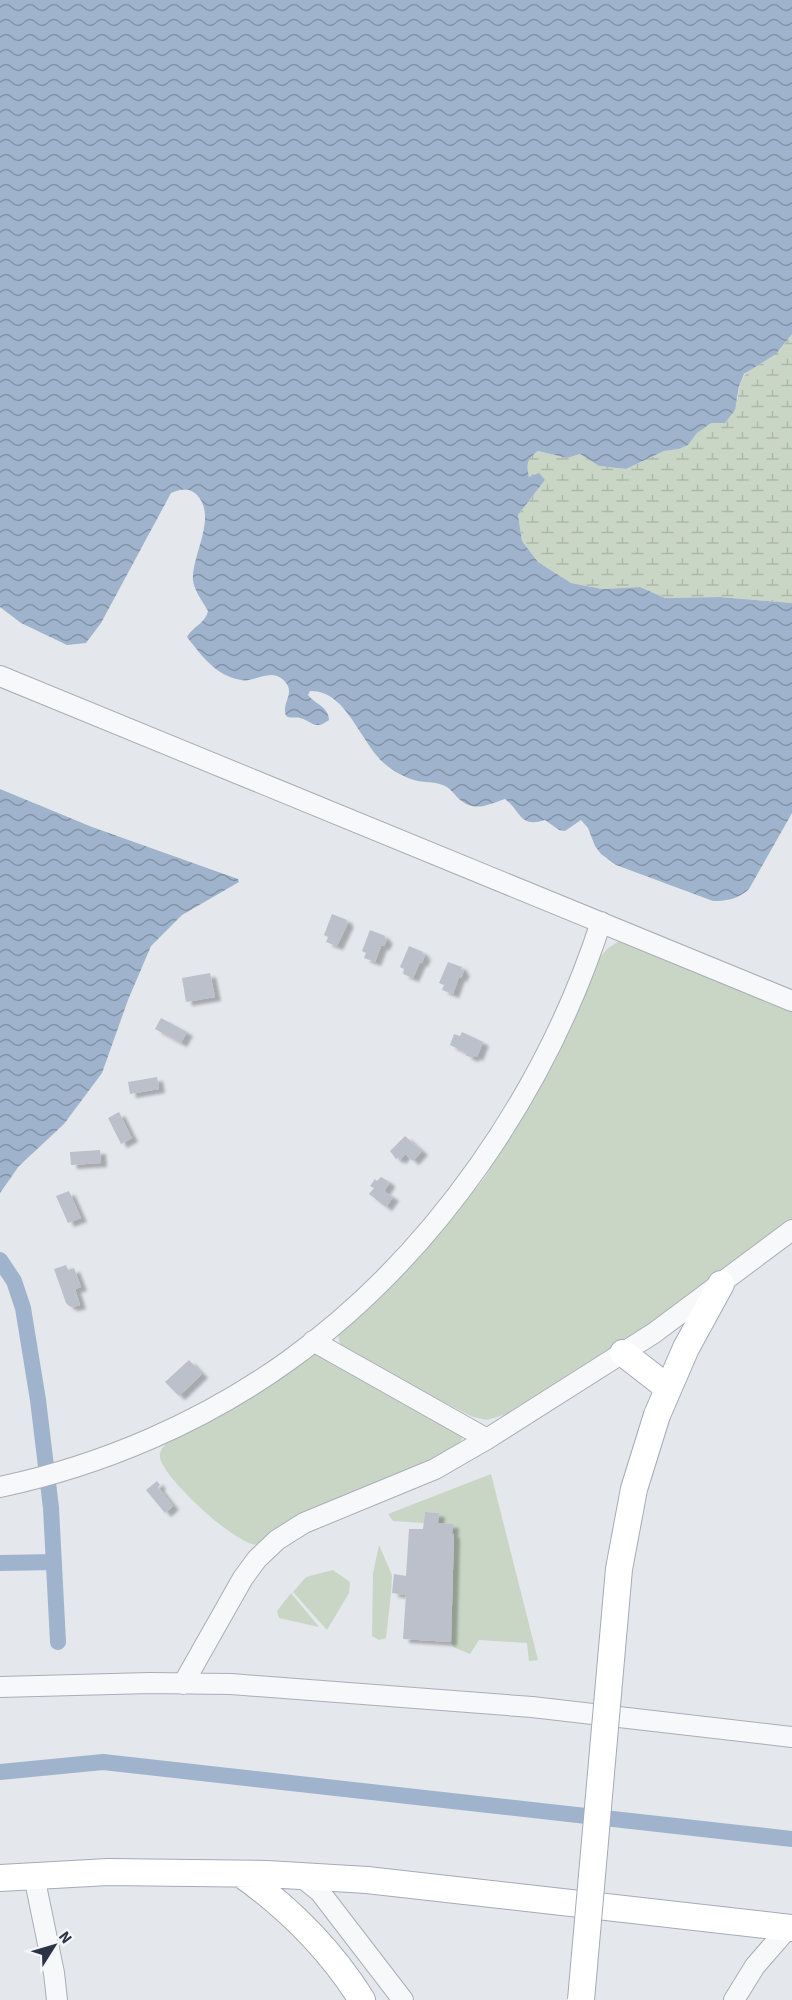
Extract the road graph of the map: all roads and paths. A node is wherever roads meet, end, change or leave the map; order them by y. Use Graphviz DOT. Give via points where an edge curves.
graph roads {
  1 [pos="0,676"];
  2 [pos="601,922"];
  3 [pos="792,1001"];
  4 [pos="792,1230"];
  5 [pos="721,1284"];
  6 [pos="313,1341"];
  7 [pos="623,1353"];
  8 [pos="668,1388"];
  9 [pos="487,1439"];
  10 [pos="0,1486"];
  11 [pos="183,1684"];
  12 [pos="0,1687"];
  13 [pos="792,1737"];
  14 [pos="241,1874"];
  15 [pos="34,1876"];
  16 [pos="300,1876"];
  17 [pos="0,1878"];
  18 [pos="790,1928"];
  19 [pos="57,2000"];
  20 [pos="362,2000"];
  21 [pos="403,2000"];
  22 [pos="581,2000"];
  23 [pos="734,2000"];
  1 -- 2 [label="street"];
  2 -- 3 [label="street"];
  2 -- 6 [label="street" via="575,992 536,1074 489,1152 403,1258"];
  4 -- 5 [label="street"];
  5 -- 7 [label="street"];
  5 -- 8 [label="main road"];
  6 -- 9 [label="street"];
  6 -- 10 [label="street" via="252,1385 186,1422 68,1469"];
  7 -- 8 [label="main road"];
  7 -- 9 [label="street"];
  8 -- 22 [label="main road, bridge" via="634,1489 619,1569"];
  9 -- 11 [label="street" via="435,1468 304,1523 277,1540 243,1578"];
  11 -- 12 [label="street"];
  11 -- 13 [label="street" via="231,1684 532,1707"];
  14 -- 15 [label="main road" via="108,1872"];
  14 -- 16 [label="main road"];
  14 -- 20 [label="main road" via="281,1904 318,1940"];
  15 -- 17 [label="main road"];
  15 -- 19 [label="street"];
  16 -- 18 [label="main road"];
  16 -- 21 [label="street" via="320,1892"];
  18 -- 23 [label="street" via="755,1966"];
}
